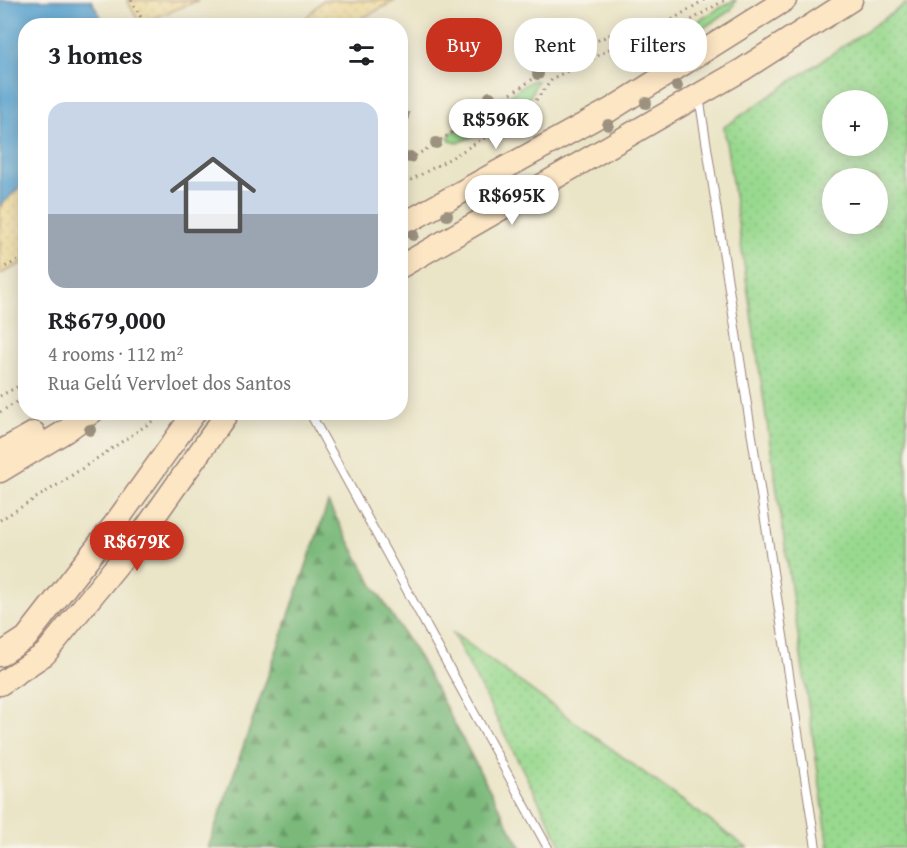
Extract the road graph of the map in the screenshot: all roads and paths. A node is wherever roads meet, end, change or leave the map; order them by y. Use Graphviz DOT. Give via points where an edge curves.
graph roads {
  1 [pos="131,0"];
  2 [pos="704,0"];
  3 [pos="725,0"];
  4 [pos="786,0"];
  5 [pos="851,0"];
  6 [pos="141,18"];
  7 [pos="699,95"];
  8 [pos="408,160"];
  9 [pos="408,182"];
  10 [pos="408,222"];
  11 [pos="18,261"];
  12 [pos="408,262"];
  13 [pos="0,269"];
  14 [pos="18,386"];
  15 [pos="0,396"];
  16 [pos="18,402"];
  17 [pos="0,412"];
  18 [pos="58,420"];
  19 [pos="82,420"];
  20 [pos="154,420"];
  21 [pos="189,420"];
  22 [pos="222,420"];
  23 [pos="314,420"];
  24 [pos="0,452"];
  25 [pos="0,471"];
  26 [pos="0,520"];
  27 [pos="0,655"];
  28 [pos="0,684"];
  29 [pos="548,848"];
  30 [pos="816,848"];
  1 -- 6 [label="path"];
  2 -- 8 [label="path" via="670,21 622,29 577,50"];
  3 -- 9 [label="path" via="666,33 628,38 553,78 526,112"];
  4 -- 10 [label="main road" via="610,110"];
  5 -- 7 [label="main road"];
  7 -- 12 [label="main road"];
  7 -- 30 [label="lane"];
  11 -- 13 [label="path"];
  14 -- 15 [label="path"];
  16 -- 17 [label="path"];
  18 -- 24 [label="main road"];
  19 -- 25 [label="main road"];
  20 -- 26 [label="path"];
  21 -- 27 [label="main road" via="27,638"];
  22 -- 28 [label="main road" via="139,538 45,654"];
  23 -- 29 [label="lane"];
}
